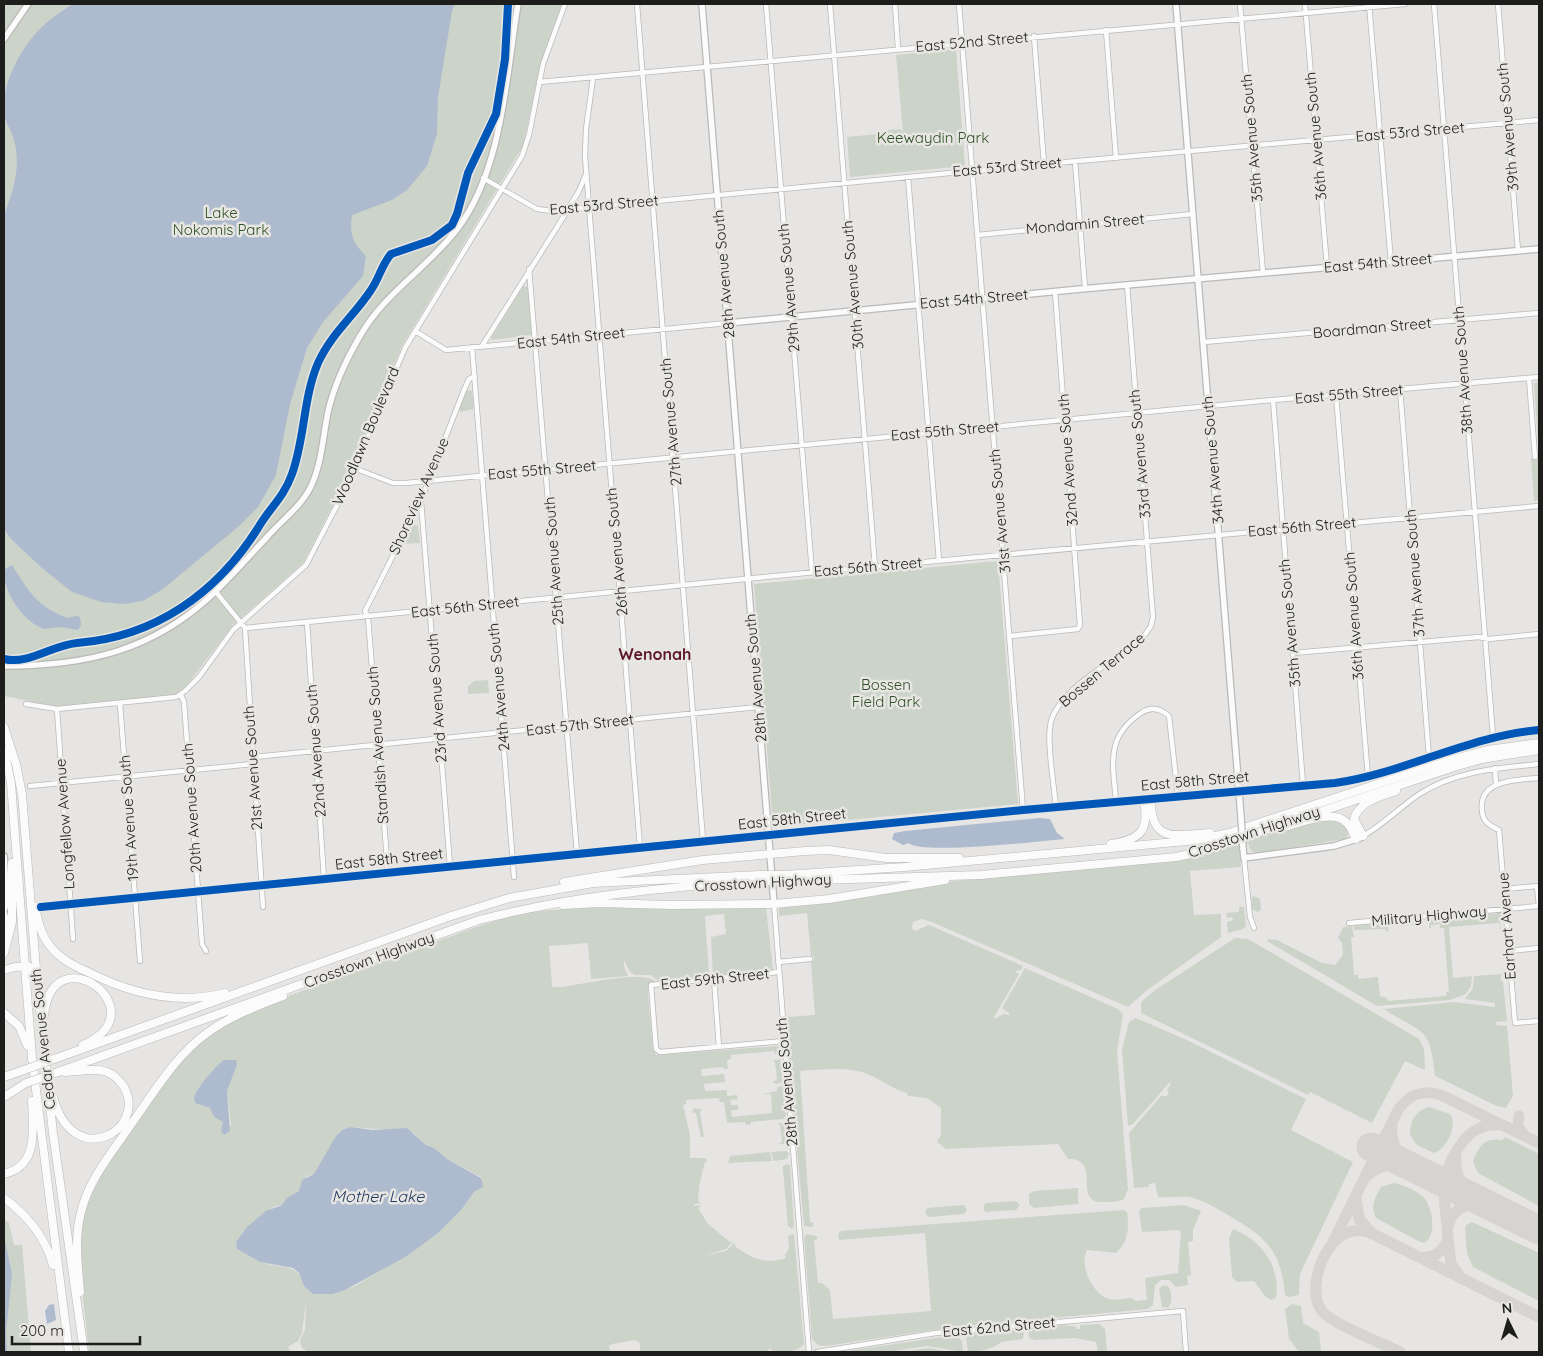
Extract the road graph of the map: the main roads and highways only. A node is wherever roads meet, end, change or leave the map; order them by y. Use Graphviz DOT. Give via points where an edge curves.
graph roads {
  1 [pos="4,726"];
  2 [pos="1539,743"];
  3 [pos="4,749"];
  4 [pos="1539,750"];
  5 [pos="1454,767"];
  6 [pos="14,824"];
  7 [pos="1264,829"];
  8 [pos="1229,833"];
  9 [pos="1056,853"];
  10 [pos="986,860"];
  11 [pos="981,874"];
  12 [pos="760,878"];
  13 [pos="784,878"];
  14 [pos="29,882"];
  15 [pos="509,898"];
  16 [pos="524,908"];
  17 [pos="4,953"];
  18 [pos="24,966"];
  19 [pos="4,970"];
  20 [pos="336,972"];
  21 [pos="273,980"];
  22 [pos="37,981"];
  23 [pos="4,1013"];
  24 [pos="43,1038"];
  25 [pos="32,1058"];
  26 [pos="57,1058"];
  27 [pos="24,1070"];
  28 [pos="4,1072"];
  29 [pos="58,1072"];
  30 [pos="4,1077"];
  31 [pos="48,1079"];
  32 [pos="34,1083"];
  33 [pos="26,1084"];
  34 [pos="4,1091"];
  35 [pos="4,1097"];
  36 [pos="4,1174"];
  37 [pos="4,1198"];
  38 [pos="60,1289"];
  39 [pos="83,1341"];
  40 [pos="69,1352"];
  41 [pos="84,1352"];
  1 -- 14 [label="highway, Cedar Avenue South" via="20,779"];
  2 -- 8 [label="highway, Crosstown Highway" via="1487,750 1450,760"];
  3 -- 6 [label="highway, Cedar Avenue South" via="11,782"];
  4 -- 5 [label="highway, Crosstown Highway"];
  5 -- 7 [label="highway, Crosstown Highway"];
  5 -- 7 [label="highway" via="1362,805 1354,819 1359,838 1347,822 1336,817"];
  6 -- 17 [label="highway" via="12,922"];
  6 -- 18 [label="highway, Cedar Avenue South"];
  7 -- 11 [label="highway, Crosstown Highway" via="1200,852 1176,857"];
  8 -- 9 [label="highway, Crosstown Highway" via="1168,843"];
  8 -- 9 [label="highway" via="1167,834 1153,823 1148,799 1146,823 1140,834 1128,841"];
  9 -- 10 [label="highway, Crosstown Highway"];
  10 -- 13 [label="highway, Crosstown Highway"];
  10 -- 15 [label="highway" via="971,857 886,858 829,850 769,854 646,868 549,885"];
  11 -- 13 [label="highway, Crosstown Highway"];
  11 -- 16 [label="highway" via="829,899 774,904 599,903"];
  12 -- 13 [label="highway, Crosstown Highway, bridge"];
  12 -- 15 [label="highway, Crosstown Highway" via="593,883"];
  12 -- 16 [label="highway, Crosstown Highway" via="604,895"];
  14 -- 21 [label="highway" via="42,933 54,950 76,967 121,987 156,996 195,998"];
  14 -- 22 [label="highway, Cedar Avenue South"];
  15 -- 21 [label="highway, Crosstown Highway"];
  16 -- 20 [label="highway, Crosstown Highway" via="480,920"];
  18 -- 19 [label="highway"];
  18 -- 22 [label="highway" via="31,968"];
  18 -- 25 [label="highway, Cedar Avenue South"];
  20 -- 29 [label="highway, Crosstown Highway"];
  20 -- 39 [label="highway" via="232,1018 197,1041 170,1069 106,1161 86,1196 79,1222"];
  21 -- 26 [label="highway, Crosstown Highway"];
  22 -- 24 [label="highway, Cedar Avenue South"];
  23 -- 25 [label="highway" via="22,1031"];
  24 -- 26 [label="highway" via="46,1005 56,986 71,979 83,979 102,990 110,1007 106,1026 95,1038"];
  24 -- 31 [label="highway, Cedar Avenue South"];
  25 -- 32 [label="highway, Cedar Avenue South"];
  26 -- 27 [label="highway, Crosstown Highway, bridge"];
  27 -- 28 [label="highway"];
  27 -- 30 [label="highway, Crosstown Highway"];
  29 -- 31 [label="highway" via="97,1070 116,1077 123,1086 128,1104 120,1126 103,1138 78,1136 60,1118"];
  29 -- 33 [label="highway, Crosstown Highway, bridge"];
  31 -- 39 [label="highway, Cedar Avenue South"];
  32 -- 36 [label="highway" via="31,1152 21,1166"];
  32 -- 38 [label="highway, Cedar Avenue South"];
  33 -- 34 [label="highway, Crosstown Highway"];
  33 -- 35 [label="highway"];
  37 -- 38 [label="highway" via="24,1214 43,1239"];
  38 -- 40 [label="highway, Cedar Avenue South"];
  39 -- 41 [label="highway, Cedar Avenue South"];
}
